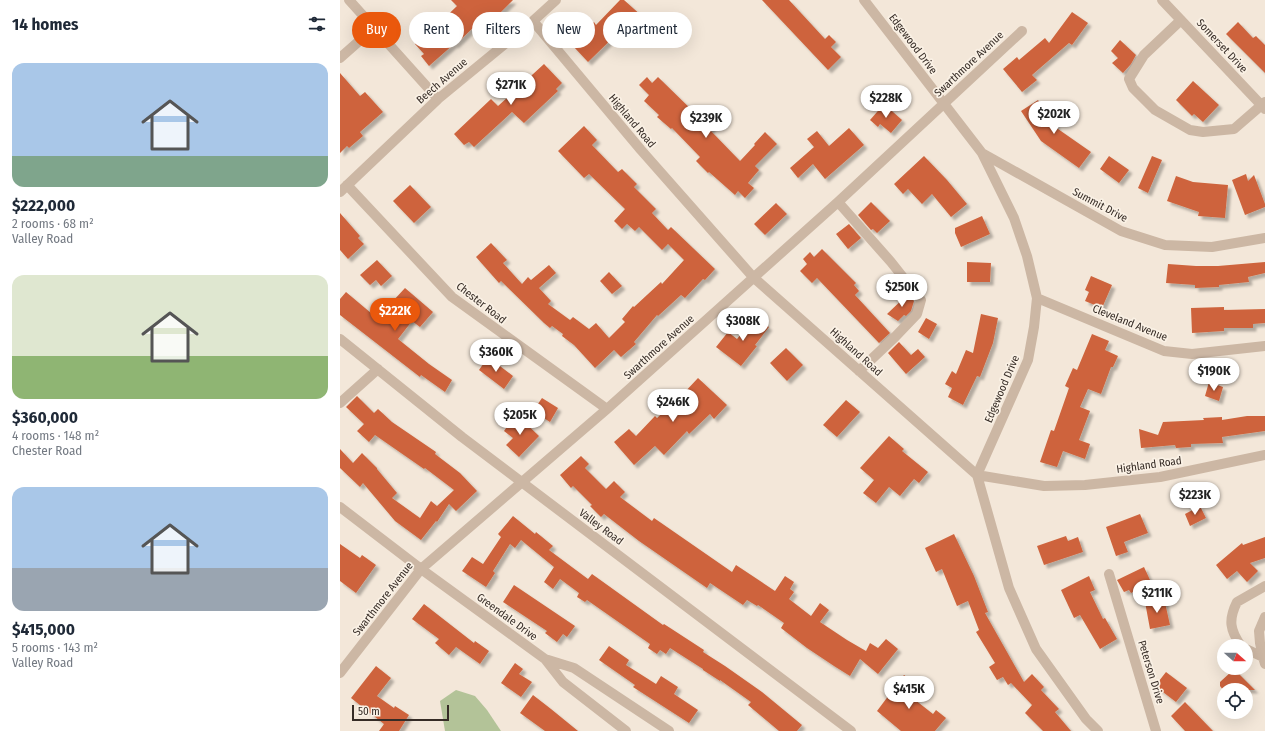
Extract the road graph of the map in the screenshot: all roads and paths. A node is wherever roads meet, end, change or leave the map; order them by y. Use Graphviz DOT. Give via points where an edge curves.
graph roads {
  1 [pos="349,0"];
  2 [pos="556,0"];
  3 [pos="864,0"];
  4 [pos="1162,0"];
  5 [pos="360,12"];
  6 [pos="534,20"];
  7 [pos="1181,20"];
  8 [pos="534,22"];
  9 [pos="1022,31"];
  10 [pos="352,47"];
  11 [pos="392,48"];
  12 [pos="500,48"];
  13 [pos="340,58"];
  14 [pos="438,99"];
  15 [pos="944,104"];
  16 [pos="1264,105"];
  17 [pos="982,154"];
  18 [pos="344,189"];
  19 [pos="838,202"];
  20 [pos="1265,238"];
  21 [pos="754,277"];
  22 [pos="1037,298"];
  23 [pos="340,339"];
  24 [pos="1265,346"];
  25 [pos="378,369"];
  26 [pos="859,371"];
  27 [pos="340,403"];
  28 [pos="607,410"];
  29 [pos="1265,455"];
  30 [pos="977,475"];
  31 [pos="522,482"];
  32 [pos="340,508"];
  33 [pos="421,569"];
  34 [pos="1109,574"];
  35 [pos="1265,586"];
  36 [pos="1265,617"];
  37 [pos="1237,639"];
  38 [pos="1253,654"];
  39 [pos="545,659"];
  40 [pos="1264,661"];
  41 [pos="340,674"];
  42 [pos="626,731"];
  43 [pos="669,731"];
  44 [pos="851,731"];
  45 [pos="1098,731"];
  46 [pos="1156,731"];
  1 -- 5 [label="street"];
  2 -- 6 [label="street, Beech Avenue"];
  3 -- 15 [label="street, Edgewood Drive"];
  4 -- 7 [label="street, Somerset Drive"];
  7 -- 16 [label="street, Somerset Drive"];
  7 -- 16 [label="street" via="1144,55 1129,79 1133,88 1155,110 1190,130 1203,132 1234,129"];
  8 -- 21 [label="street, Highland Road" via="641,150"];
  9 -- 15 [label="street, Swarthmore Avenue"];
  10 -- 13 [label="street"];
  11 -- 14 [label="street"];
  12 -- 14 [label="street, Beech Avenue"];
  14 -- 18 [label="street, Beech Avenue"];
  15 -- 17 [label="street, Edgewood Drive"];
  15 -- 19 [label="street, Swarthmore Avenue"];
  17 -- 20 [label="street, Summit Drive" via="1121,231 1165,245 1212,247"];
  17 -- 22 [label="street, Edgewood Drive" via="1014,218"];
  18 -- 28 [label="street, Chester Road" via="452,297"];
  19 -- 21 [label="street, Swarthmore Avenue"];
  19 -- 26 [label="street" via="921,300 917,314"];
  21 -- 26 [label="street, Highland Road"];
  21 -- 28 [label="street, Swarthmore Avenue"];
  22 -- 24 [label="street, Cleveland Avenue" via="1164,351 1192,354"];
  22 -- 30 [label="street, Edgewood Drive" via="1028,360"];
  23 -- 25 [label="street, Valley Road"];
  25 -- 27 [label="street"];
  25 -- 31 [label="street, Valley Road"];
  26 -- 30 [label="street, Highland Road"];
  28 -- 31 [label="street, Swarthmore Avenue"];
  29 -- 30 [label="street, Highland Road" via="1160,477 1085,485 1044,486"];
  30 -- 45 [label="street" via="1009,588 1036,649 1086,720"];
  31 -- 33 [label="street, Swarthmore Avenue"];
  31 -- 44 [label="street, Valley Road"];
  32 -- 33 [label="street, Greendale Drive"];
  33 -- 39 [label="street, Greendale Drive"];
  33 -- 41 [label="street, Swarthmore Avenue"];
  34 -- 46 [label="street, Peterson Drive"];
  35 -- 37 [label="street" via="1237,602 1231,630"];
  36 -- 40 [label="street" via="1258,631"];
  38 -- 40 [label="street"];
  39 -- 42 [label="street" via="563,682"];
  39 -- 43 [label="street, Greendale Drive" via="574,668"];
}
